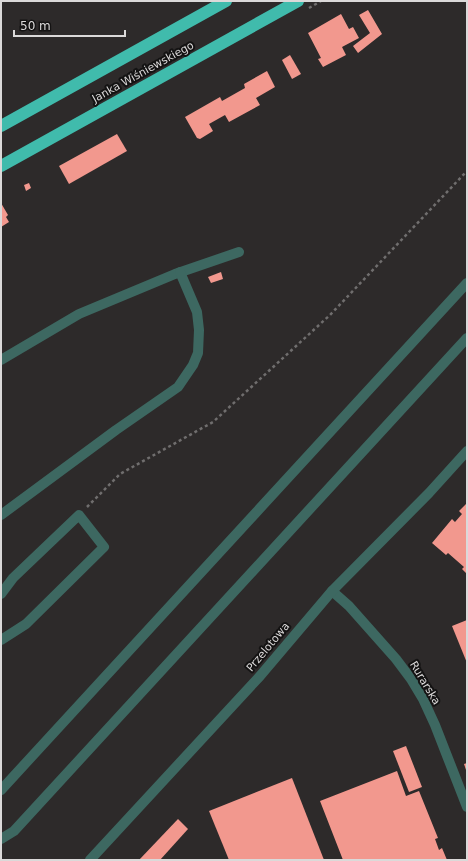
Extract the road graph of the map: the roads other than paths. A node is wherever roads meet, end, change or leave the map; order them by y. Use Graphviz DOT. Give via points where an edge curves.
graph roads {
  1 [pos="226,1"];
  2 [pos="298,1"];
  3 [pos="1,126"];
  4 [pos="1,166"];
  5 [pos="239,252"];
  6 [pos="180,272"];
  7 [pos="467,283"];
  8 [pos="467,338"];
  9 [pos="1,360"];
  10 [pos="467,451"];
  11 [pos="1,515"];
  12 [pos="332,591"];
  13 [pos="1,594"];
  14 [pos="1,640"];
  15 [pos="1,790"];
  16 [pos="467,807"];
  17 [pos="1,839"];
  18 [pos="90,860"];
  1 -- 3 [label="highway, Janka Wiśniewskiego"];
  2 -- 4 [label="highway, Janka Wiśniewskiego"];
  5 -- 6 [label="street"];
  6 -- 9 [label="street" via="80,314"];
  6 -- 11 [label="street" via="197,312 199,330 198,353 178,387"];
  7 -- 15 [label="street"];
  8 -- 17 [label="street" via="14,831"];
  10 -- 12 [label="street, Przelotowa"];
  12 -- 16 [label="street, Rurarska" via="349,606 411,679 435,725"];
  12 -- 18 [label="street, Przelotowa" via="260,676"];
  13 -- 14 [label="street" via="79,515 104,547 26,624"];
}
